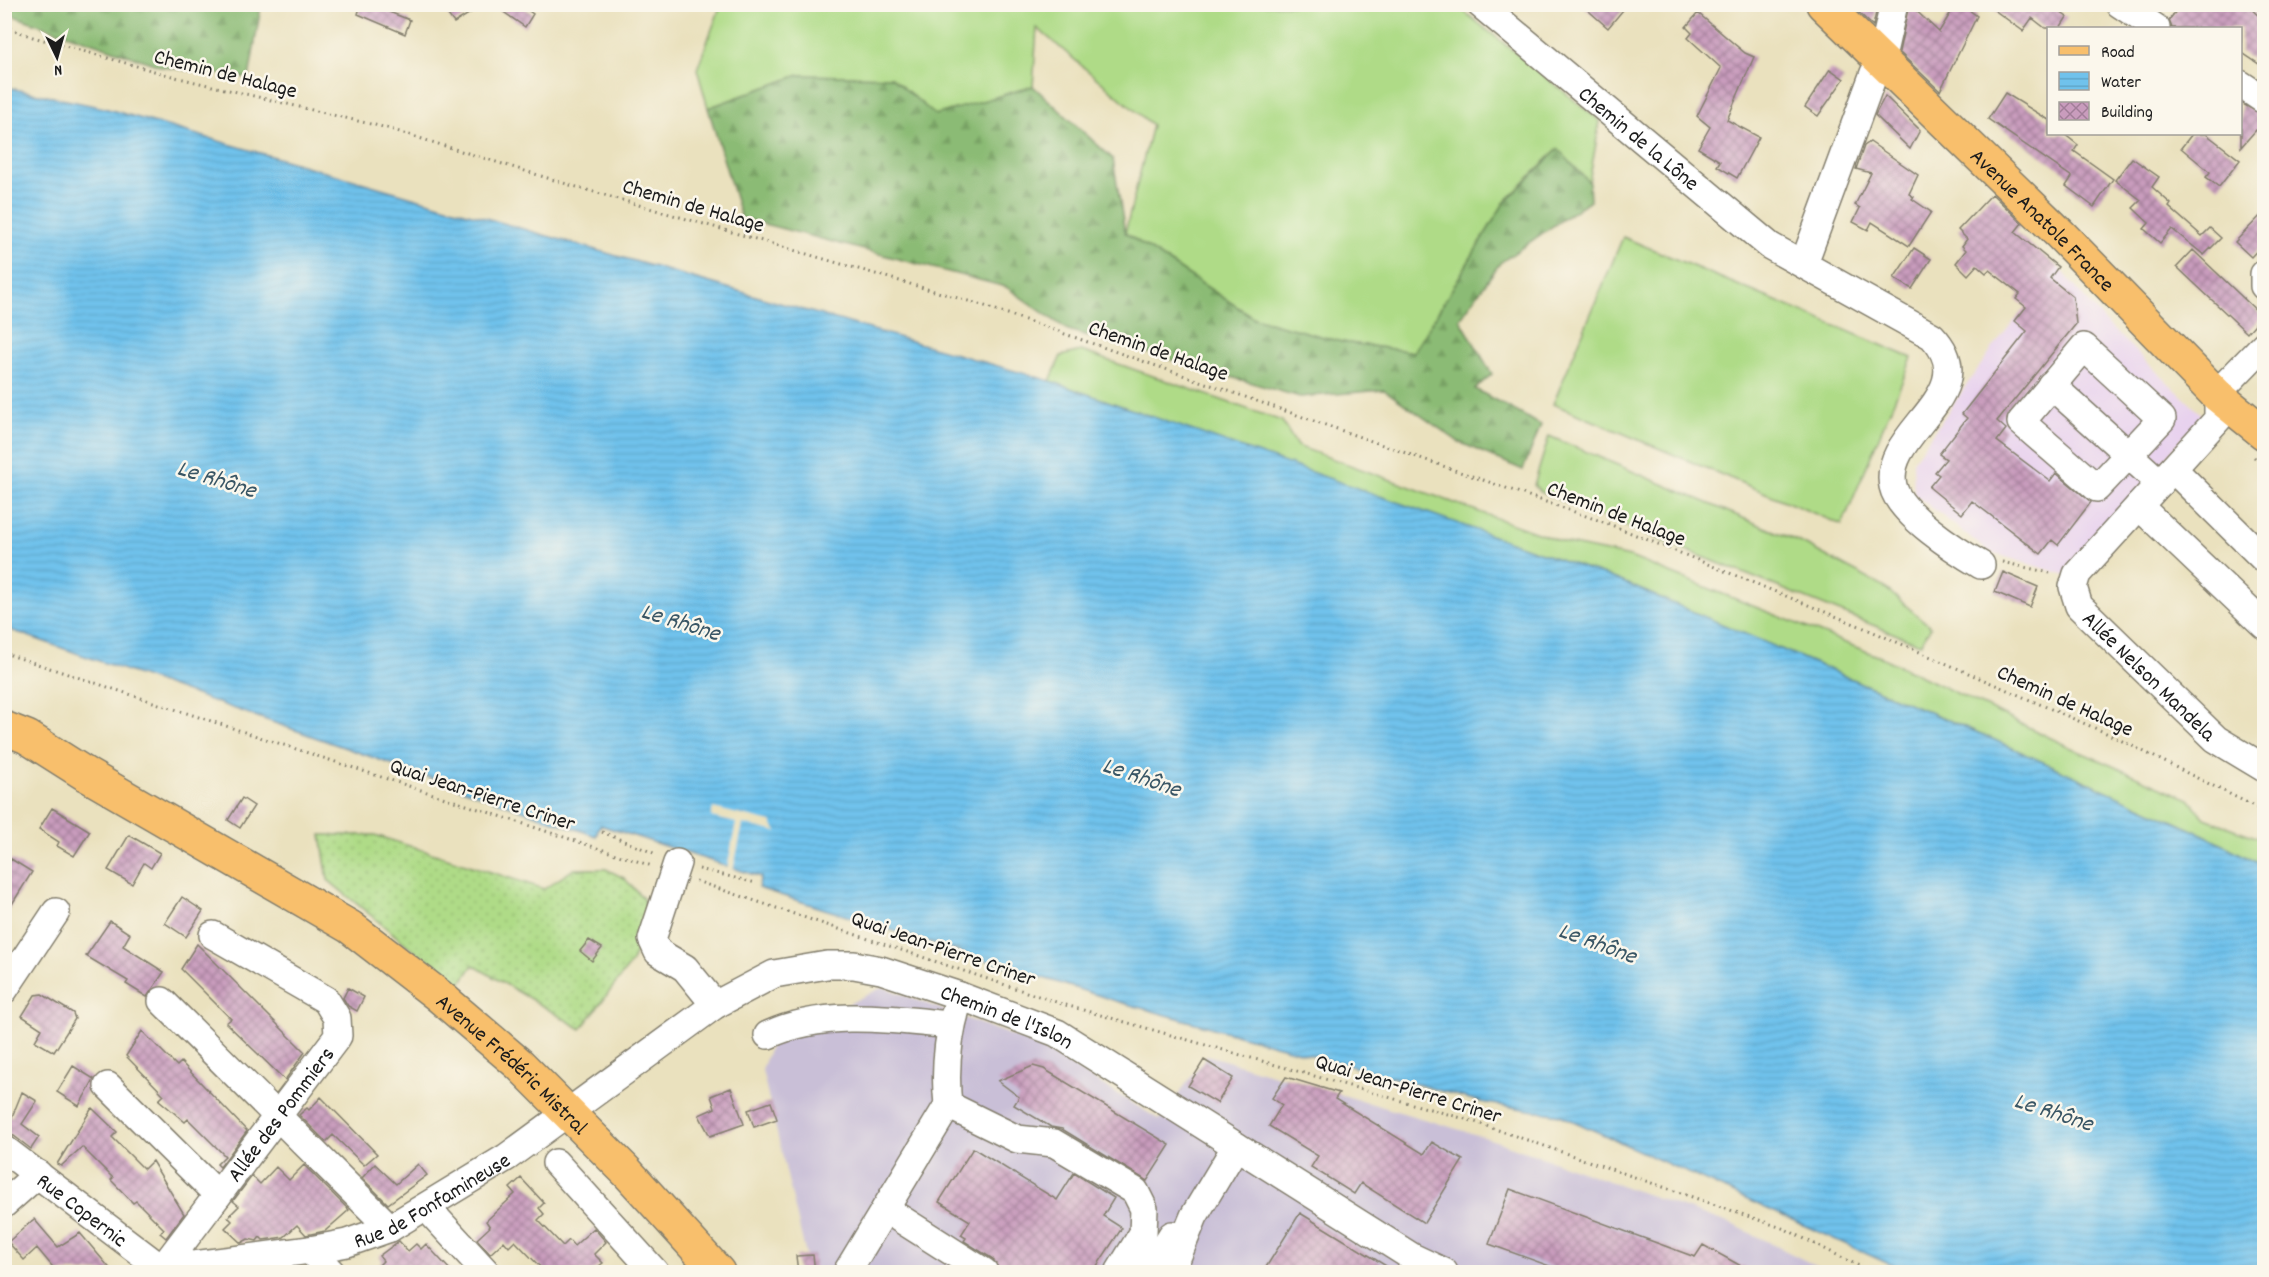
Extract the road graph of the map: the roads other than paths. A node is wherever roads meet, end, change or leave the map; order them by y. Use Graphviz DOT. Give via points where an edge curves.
graph roads {
  1 [pos="1480,4"];
  2 [pos="1823,4"];
  3 [pos="1894,4"];
  4 [pos="2120,4"];
  5 [pos="2154,27"];
  6 [pos="1881,61"];
  7 [pos="2242,85"];
  8 [pos="2265,100"];
  9 [pos="1804,263"];
  10 [pos="2265,274"];
  11 [pos="2265,286"];
  12 [pos="2265,345"];
  13 [pos="2052,385"];
  14 [pos="2218,396"];
  15 [pos="2265,433"];
  16 [pos="2128,455"];
  17 [pos="2166,476"];
  18 [pos="2139,506"];
  19 [pos="2265,559"];
  20 [pos="1981,565"];
  21 [pos="2265,625"];
  22 [pos="4,728"];
  23 [pos="4,742"];
  24 [pos="63,761"];
  25 [pos="2265,768"];
  26 [pos="675,868"];
  27 [pos="56,912"];
  28 [pos="213,935"];
  29 [pos="4,990"];
  30 [pos="960,996"];
  31 [pos="162,1001"];
  32 [pos="715,1005"];
  33 [pos="950,1024"];
  34 [pos="768,1035"];
  35 [pos="108,1086"];
  36 [pos="948,1105"];
  37 [pos="277,1116"];
  38 [pos="562,1118"];
  39 [pos="1236,1146"];
  40 [pos="4,1149"];
  41 [pos="556,1163"];
  42 [pos="38,1174"];
  43 [pos="218,1195"];
  44 [pos="4,1204"];
  45 [pos="426,1207"];
  46 [pos="885,1209"];
  47 [pos="1194,1216"];
  48 [pos="390,1228"];
  49 [pos="310,1250"];
  50 [pos="213,1268"];
  51 [pos="162,1271"];
  52 [pos="331,1272"];
  53 [pos="486,1272"];
  54 [pos="655,1272"];
  55 [pos="692,1272"];
  56 [pos="718,1272"];
  57 [pos="847,1272"];
  58 [pos="984,1272"];
  59 [pos="1119,1272"];
  60 [pos="1149,1272"];
  61 [pos="1171,1272"];
  62 [pos="1444,1272"];
  1 -- 9 [label="street, Chemin de la Lône" via="1770,246"];
  2 -- 6 [label="main road, Avenue Anatole France"];
  3 -- 6 [label="street"];
  4 -- 5 [label="street"];
  6 -- 9 [label="street"];
  6 -- 14 [label="main road, Avenue Anatole France" via="2059,233"];
  7 -- 8 [label="street"];
  9 -- 20 [label="street, Chemin de la Lône" via="1932,336 1943,348 1947,380 1941,396 1896,457 1893,486 1910,513"];
  10 -- 11 [label="street"];
  12 -- 14 [label="street"];
  13 -- 16 [label="street"];
  13 -- 16 [label="street" via="2021,422 2097,488"];
  13 -- 16 [label="street" via="2085,347 2162,419"];
  14 -- 15 [label="main road, Avenue Anatole France"];
  14 -- 17 [label="street, Allée Nelson Mandela" via="2217,419"];
  16 -- 17 [label="street"];
  17 -- 18 [label="street, Allée Nelson Mandela"];
  17 -- 19 [label="street"];
  18 -- 21 [label="street"];
  18 -- 25 [label="street, Allée Nelson Mandela" via="2077,574 2074,598 2216,739"];
  22 -- 24 [label="main road, Avenue Frédéric Mistral" via="27,737"];
  23 -- 24 [label="main road, Avenue Frédéric Mistral"];
  24 -- 38 [label="main road, Avenue Frédéric Mistral" via="278,887 507,1079"];
  26 -- 32 [label="street" via="652,939 658,952 685,968"];
  27 -- 29 [label="street"];
  28 -- 37 [label="street, Allée des Pommiers" via="326,1000 337,1018 338,1036"];
  30 -- 32 [label="street, Chemin de l'Islon" via="881,970 827,965 774,974"];
  30 -- 33 [label="street"];
  30 -- 39 [label="street, Chemin de l'Islon" via="1057,1034"];
  31 -- 37 [label="street"];
  32 -- 38 [label="street, Chemin de l'Islon"];
  33 -- 34 [label="street" via="859,1017 790,1025"];
  33 -- 36 [label="street" via="945,1081"];
  35 -- 43 [label="street"];
  36 -- 46 [label="street"];
  36 -- 59 [label="street" via="1017,1139 1054,1143 1135,1191 1144,1209 1143,1233"];
  37 -- 43 [label="street, Allée des Pommiers"];
  37 -- 48 [label="street"];
  38 -- 45 [label="street, Rue de Fonfamineuse"];
  38 -- 55 [label="main road, Avenue Frédéric Mistral"];
  38 -- 56 [label="main road, Avenue Frédéric Mistral" via="627,1172"];
  39 -- 47 [label="street"];
  39 -- 62 [label="street, Chemin de l'Islon" via="1412,1257"];
  40 -- 42 [label="street, Rue Copernic"];
  41 -- 54 [label="street"];
  42 -- 44 [label="street"];
  42 -- 51 [label="street, Rue Copernic"];
  43 -- 51 [label="street, Allée des Pommiers"];
  45 -- 48 [label="street, Rue de Fonfamineuse"];
  45 -- 53 [label="street"];
  46 -- 57 [label="street"];
  46 -- 58 [label="street"];
  47 -- 60 [label="street" via="1183,1218"];
  47 -- 61 [label="street"];
  48 -- 49 [label="street, Rue de Fonfamineuse" via="347,1244"];
  49 -- 50 [label="street, Rue de Fonfamineuse"];
  49 -- 52 [label="street"];
  50 -- 51 [label="street, Rue de Fonfamineuse"];
}
